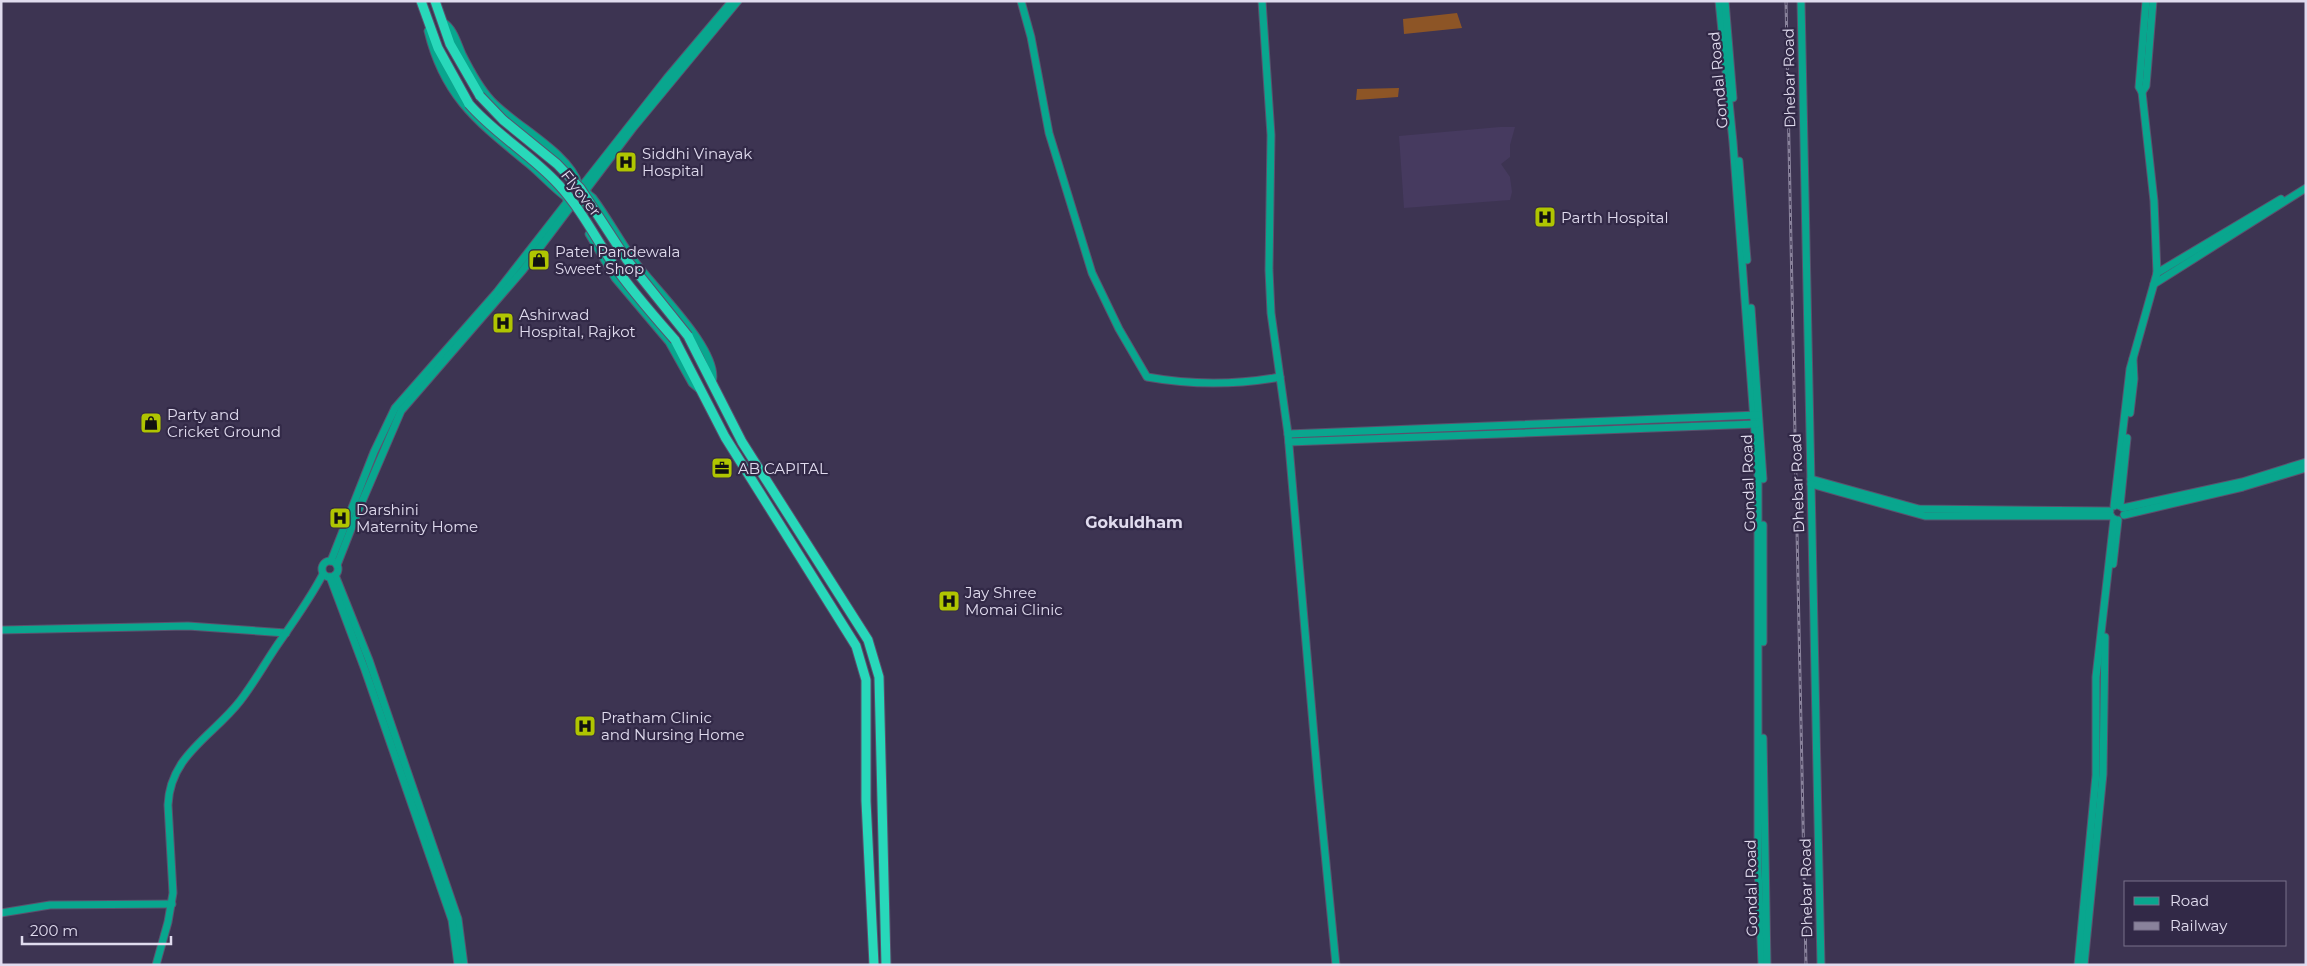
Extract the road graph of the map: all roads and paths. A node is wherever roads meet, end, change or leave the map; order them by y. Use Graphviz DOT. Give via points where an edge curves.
graph roads {
  1 [pos="421,1"];
  2 [pos="435,1"];
  3 [pos="732,1"];
  4 [pos="738,1"];
  5 [pos="1021,1"];
  6 [pos="1262,1"];
  7 [pos="1719,1"];
  8 [pos="1725,1"];
  9 [pos="1801,1"];
  10 [pos="2146,1"];
  11 [pos="2153,1"];
  12 [pos="429,22"];
  13 [pos="442,22"];
  14 [pos="2142,92"];
  15 [pos="2306,184"];
  16 [pos="2306,188"];
  17 [pos="584,189"];
  18 [pos="570,202"];
  19 [pos="2157,273"];
  20 [pos="2154,284"];
  21 [pos="1280,377"];
  22 [pos="712,384"];
  23 [pos="702,390"];
  24 [pos="1756,415"];
  25 [pos="1757,424"];
  26 [pos="1289,438"];
  27 [pos="2306,462"];
  28 [pos="2306,468"];
  29 [pos="1811,481"];
  30 [pos="2117,513"];
  31 [pos="334,563"];
  32 [pos="329,576"];
  33 [pos="826,576"];
  34 [pos="814,582"];
  35 [pos="838,595"];
  36 [pos="823,596"];
  37 [pos="1,630"];
  38 [pos="286,633"];
  39 [pos="172,904"];
  40 [pos="2,913"];
  41 [pos="156,965"];
  42 [pos="458,965"];
  43 [pos="464,965"];
  44 [pos="874,965"];
  45 [pos="886,965"];
  46 [pos="1336,965"];
  47 [pos="1762,965"];
  48 [pos="1767,965"];
  49 [pos="1821,965"];
  50 [pos="2078,965"];
  51 [pos="2084,965"];
  1 -- 12 [label="highway, Flyover"];
  2 -- 13 [label="highway, Flyover"];
  3 -- 17 [label="street" via="662,84"];
  4 -- 17 [label="street"];
  5 -- 21 [label="street" via="1031,36 1049,133 1092,273 1119,330 1147,377 1177,382 1244,384"];
  6 -- 21 [label="street" via="1271,134 1271,313"];
  7 -- 24 [label="street, Gondal Road"];
  8 -- 24 [label="street, Gondal Road"];
  9 -- 29 [label="street, Dhebar Road"];
  10 -- 14 [label="street" via="2139,87"];
  11 -- 14 [label="street" via="2146,86"];
  12 -- 18 [label="street" via="427,29 437,59 467,111"];
  12 -- 23 [label="highway, Flyover, bridge" via="450,74 469,104 489,126 560,185 619,273 675,340"];
  13 -- 17 [label="street" via="451,30 474,78 488,96 557,156 576,175"];
  13 -- 22 [label="highway, Flyover, bridge" via="462,68 480,96 580,188 638,274 688,336"];
  14 -- 19 [label="street" via="2154,201"];
  15 -- 19 [label="street"];
  16 -- 20 [label="street"];
  17 -- 18 [label="street" via="585,202"];
  17 -- 18 [label="street" via="569,188"];
  17 -- 22 [label="street" via="594,198 636,263 697,338 712,369"];
  18 -- 23 [label="street" via="615,278 669,342 692,383"];
  18 -- 31 [label="street" via="518,277 401,410"];
  19 -- 20 [label="street"];
  20 -- 30 [label="street" via="2130,369"];
  21 -- 26 [label="street"];
  22 -- 33 [label="highway, Flyover" via="742,442"];
  23 -- 34 [label="highway, Flyover" via="725,437"];
  24 -- 25 [label="street, Gondal Road"];
  24 -- 26 [label="street"];
  25 -- 26 [label="street"];
  25 -- 47 [label="street, Gondal Road"];
  25 -- 48 [label="street, Gondal Road" via="1763,466"];
  26 -- 46 [label="street"];
  27 -- 30 [label="street" via="2242,482"];
  28 -- 30 [label="street" via="2243,487"];
  29 -- 30 [label="street" via="1925,516"];
  29 -- 49 [label="street, Dhebar Road"];
  30 -- 50 [label="street" via="2096,678 2096,775"];
  30 -- 51 [label="street" via="2103,669 2103,774"];
  31 -- 32 [label="street"];
  31 -- 32 [label="street" via="325,562 322,566"];
  32 -- 38 [label="street" via="325,584 316,588"];
  32 -- 42 [label="street" via="452,920"];
  32 -- 43 [label="street" via="369,660 458,919"];
  33 -- 34 [label="highway" via="818,576"];
  33 -- 35 [label="highway, Flyover"];
  34 -- 36 [label="highway, Flyover"];
  35 -- 36 [label="highway" via="832,602"];
  35 -- 45 [label="highway, Flyover" via="868,640 879,678"];
  36 -- 44 [label="highway, Flyover" via="856,646 866,680 866,801"];
  37 -- 38 [label="street" via="188,626"];
  38 -- 39 [label="street" via="238,704 178,766 168,805"];
  39 -- 40 [label="street" via="50,905"];
  39 -- 41 [label="street"];
}
